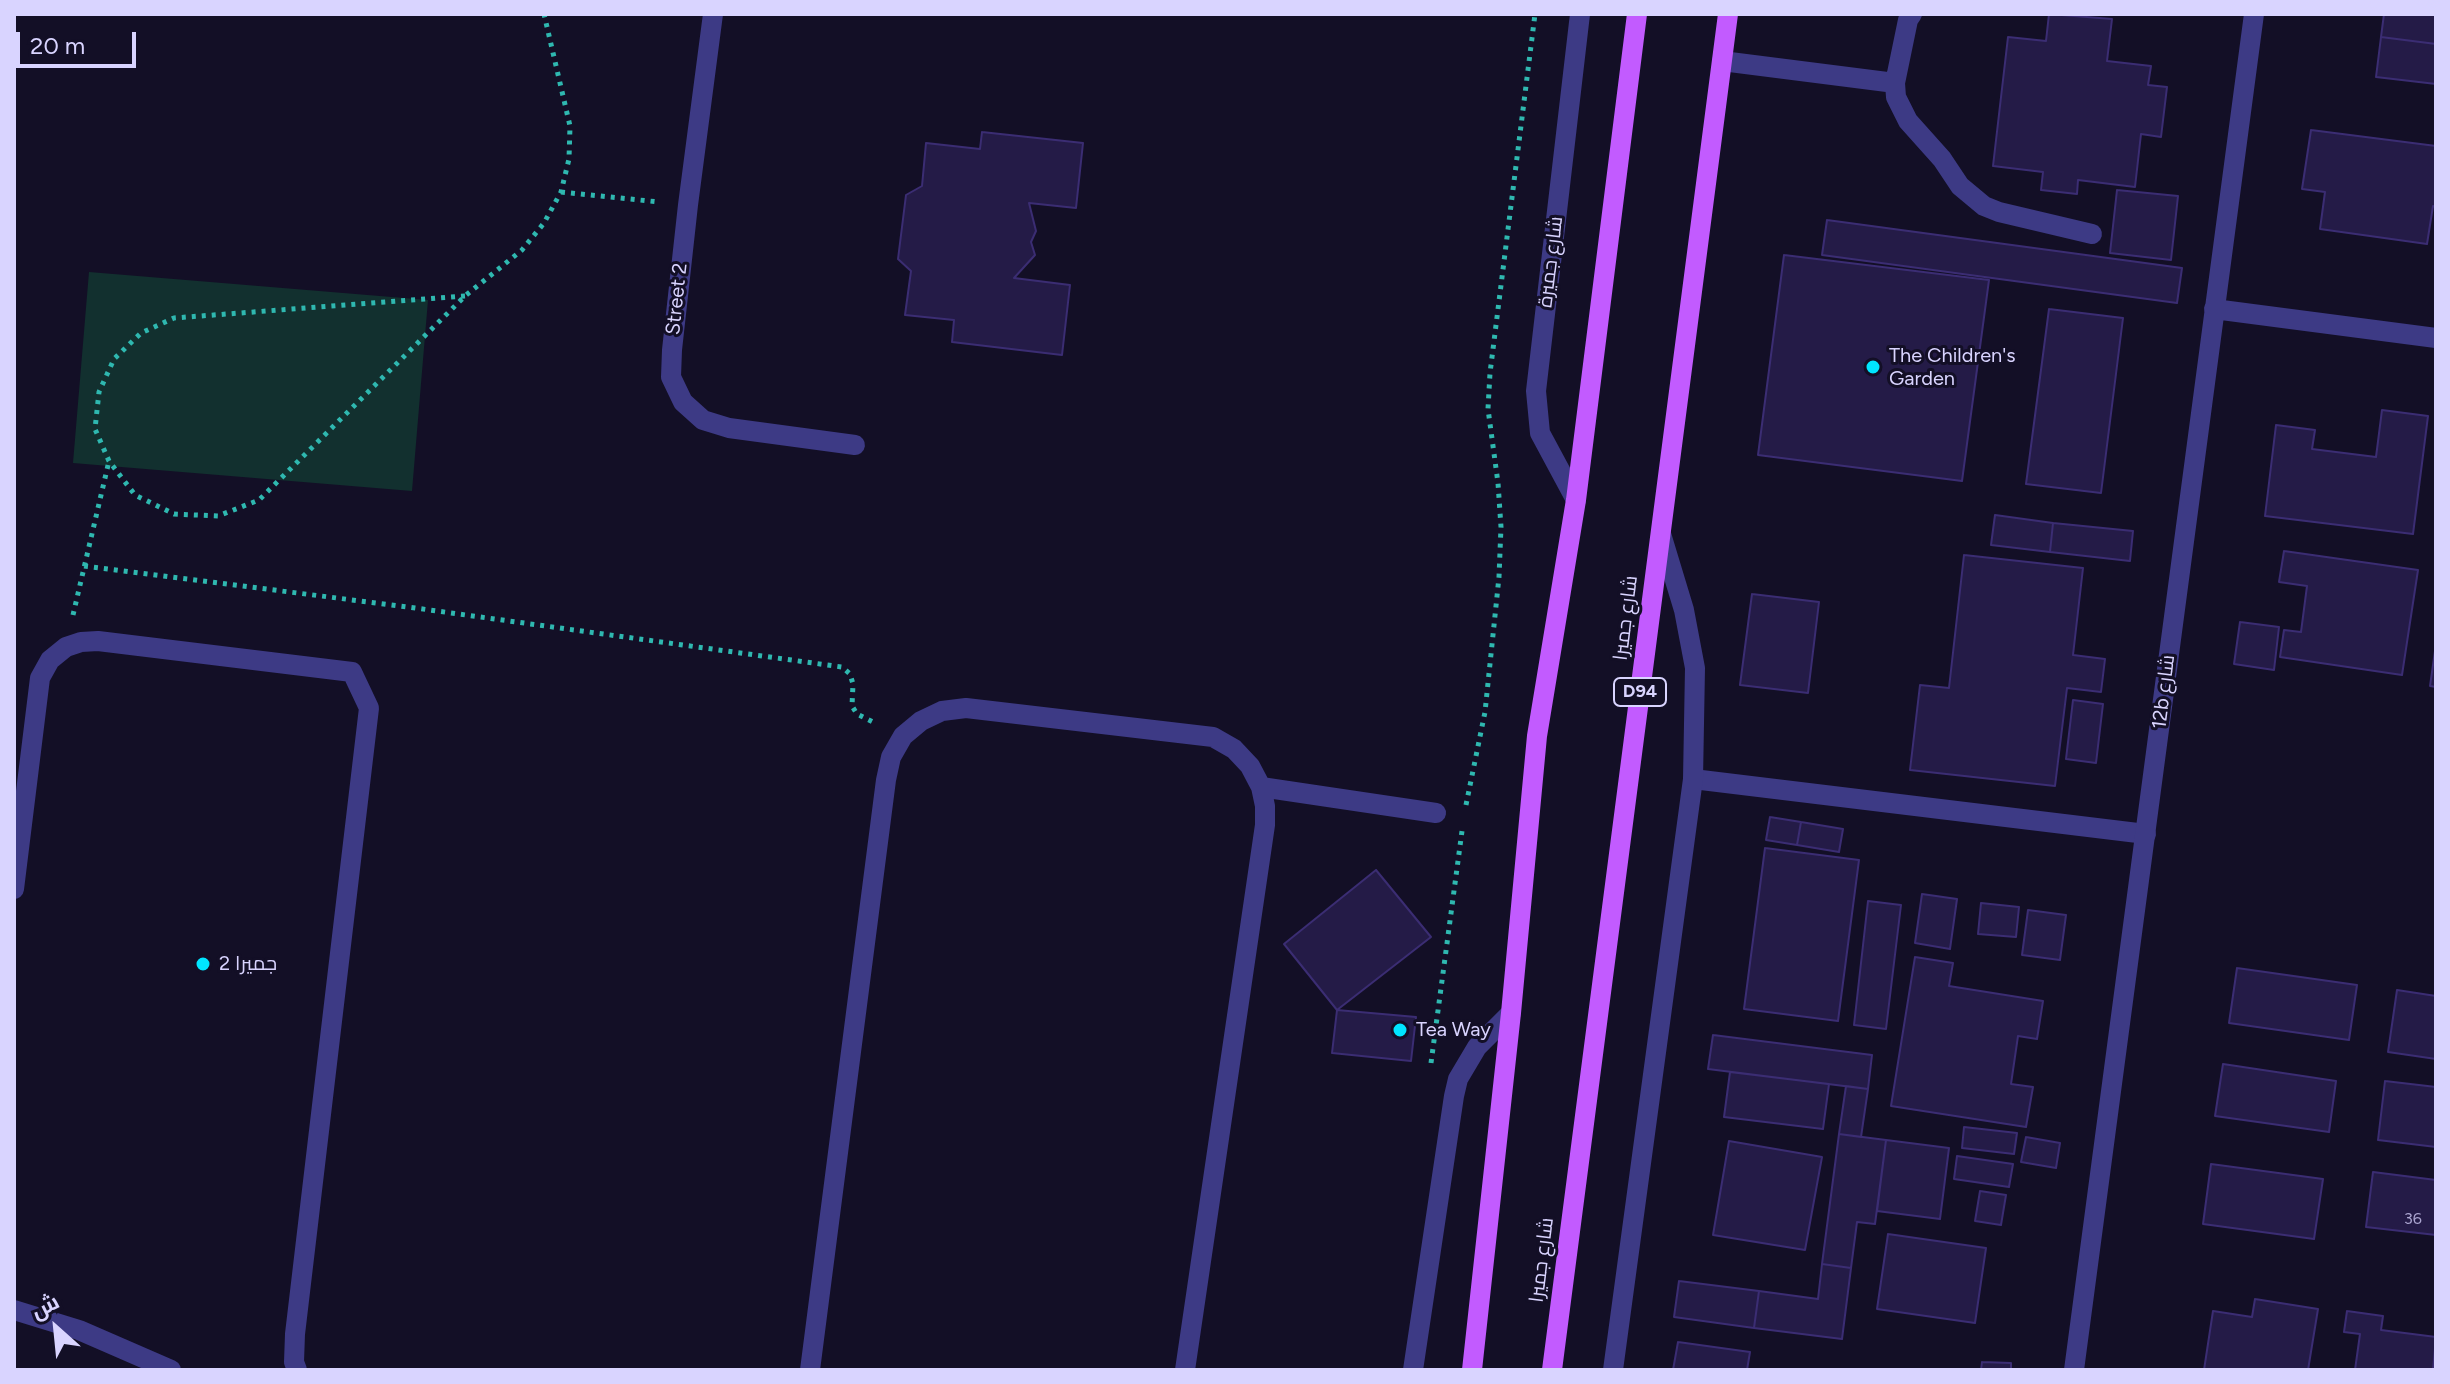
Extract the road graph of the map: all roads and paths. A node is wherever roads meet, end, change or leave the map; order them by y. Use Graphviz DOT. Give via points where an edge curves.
graph roads {
  1 [pos="544,14"];
  2 [pos="713,14"];
  3 [pos="1535,14"];
  4 [pos="1580,14"];
  5 [pos="1637,14"];
  6 [pos="1728,14"];
  7 [pos="1912,14"];
  8 [pos="2254,14"];
  9 [pos="1722,61"];
  10 [pos="1895,83"];
  11 [pos="561,192"];
  12 [pos="688,205"];
  13 [pos="2092,234"];
  14 [pos="465,296"];
  15 [pos="2214,309"];
  16 [pos="2436,338"];
  17 [pos="855,445"];
  18 [pos="109,461"];
  19 [pos="1576,500"];
  20 [pos="1661,534"];
  21 [pos="84,566"];
  22 [pos="66,647"];
  23 [pos="903,736"];
  24 [pos="1693,779"];
  25 [pos="1261,787"];
  26 [pos="1436,813"];
  27 [pos="2146,834"];
  28 [pos="14,889"];
  29 [pos="1511,1013"];
  30 [pos="1429,1077"];
  31 [pos="14,1310"];
  32 [pos="169,1368"];
  33 [pos="297,1370"];
  34 [pos="810,1370"];
  35 [pos="1185,1370"];
  36 [pos="1413,1370"];
  37 [pos="1472,1370"];
  38 [pos="1552,1370"];
  39 [pos="1613,1370"];
  40 [pos="2074,1370"];
  1 -- 11 [label="path" via="570,126"];
  2 -- 12 [label="street, Street 2"];
  3 -- 30 [label="path" via="1488,409 1501,527 1497,592 1485,712 1464,816"];
  4 -- 19 [label="street, شارع جميرة" via="1536,391 1540,433"];
  5 -- 19 [label="main road"];
  6 -- 9 [label="main road, شارع جميرا / D94"];
  7 -- 10 [label="street"];
  8 -- 15 [label="street, 12b شارع"];
  9 -- 10 [label="street"];
  9 -- 20 [label="main road, شارع جميرا / D94"];
  10 -- 13 [label="street" via="1908,121 1971,197 1999,212"];
  11 -- 12 [label="path"];
  11 -- 14 [label="path" via="522,250"];
  12 -- 17 [label="street, Street 2" via="671,377 683,402 703,420 729,428"];
  14 -- 18 [label="path" via="259,500 218,516 174,514 135,495"];
  14 -- 18 [label="path" via="174,318 141,333 114,359 99,392 95,429"];
  15 -- 16 [label="street"];
  15 -- 27 [label="street, 12b شارع"];
  18 -- 21 [label="path"];
  19 -- 29 [label="main road" via="1537,736"];
  20 -- 24 [label="street" via="1695,668"];
  20 -- 38 [label="main road, شارع جميرا / D94"];
  21 -- 22 [label="path"];
  21 -- 23 [label="path" via="842,667 850,674 857,714"];
  22 -- 28 [label="street" via="40,678"];
  22 -- 33 [label="street" via="98,641 352,672 369,708 295,1334"];
  23 -- 25 [label="street" via="942,711 966,708 1213,737 1234,749"];
  23 -- 34 [label="street" via="886,780"];
  24 -- 27 [label="street"];
  24 -- 39 [label="street"];
  25 -- 26 [label="street"];
  25 -- 35 [label="street" via="1265,825"];
  27 -- 40 [label="street, 12b شارع"];
  29 -- 36 [label="street" via="1477,1047 1456,1087"];
  29 -- 37 [label="main road"];
  31 -- 32 [label="street" via="79,1330"];
}
